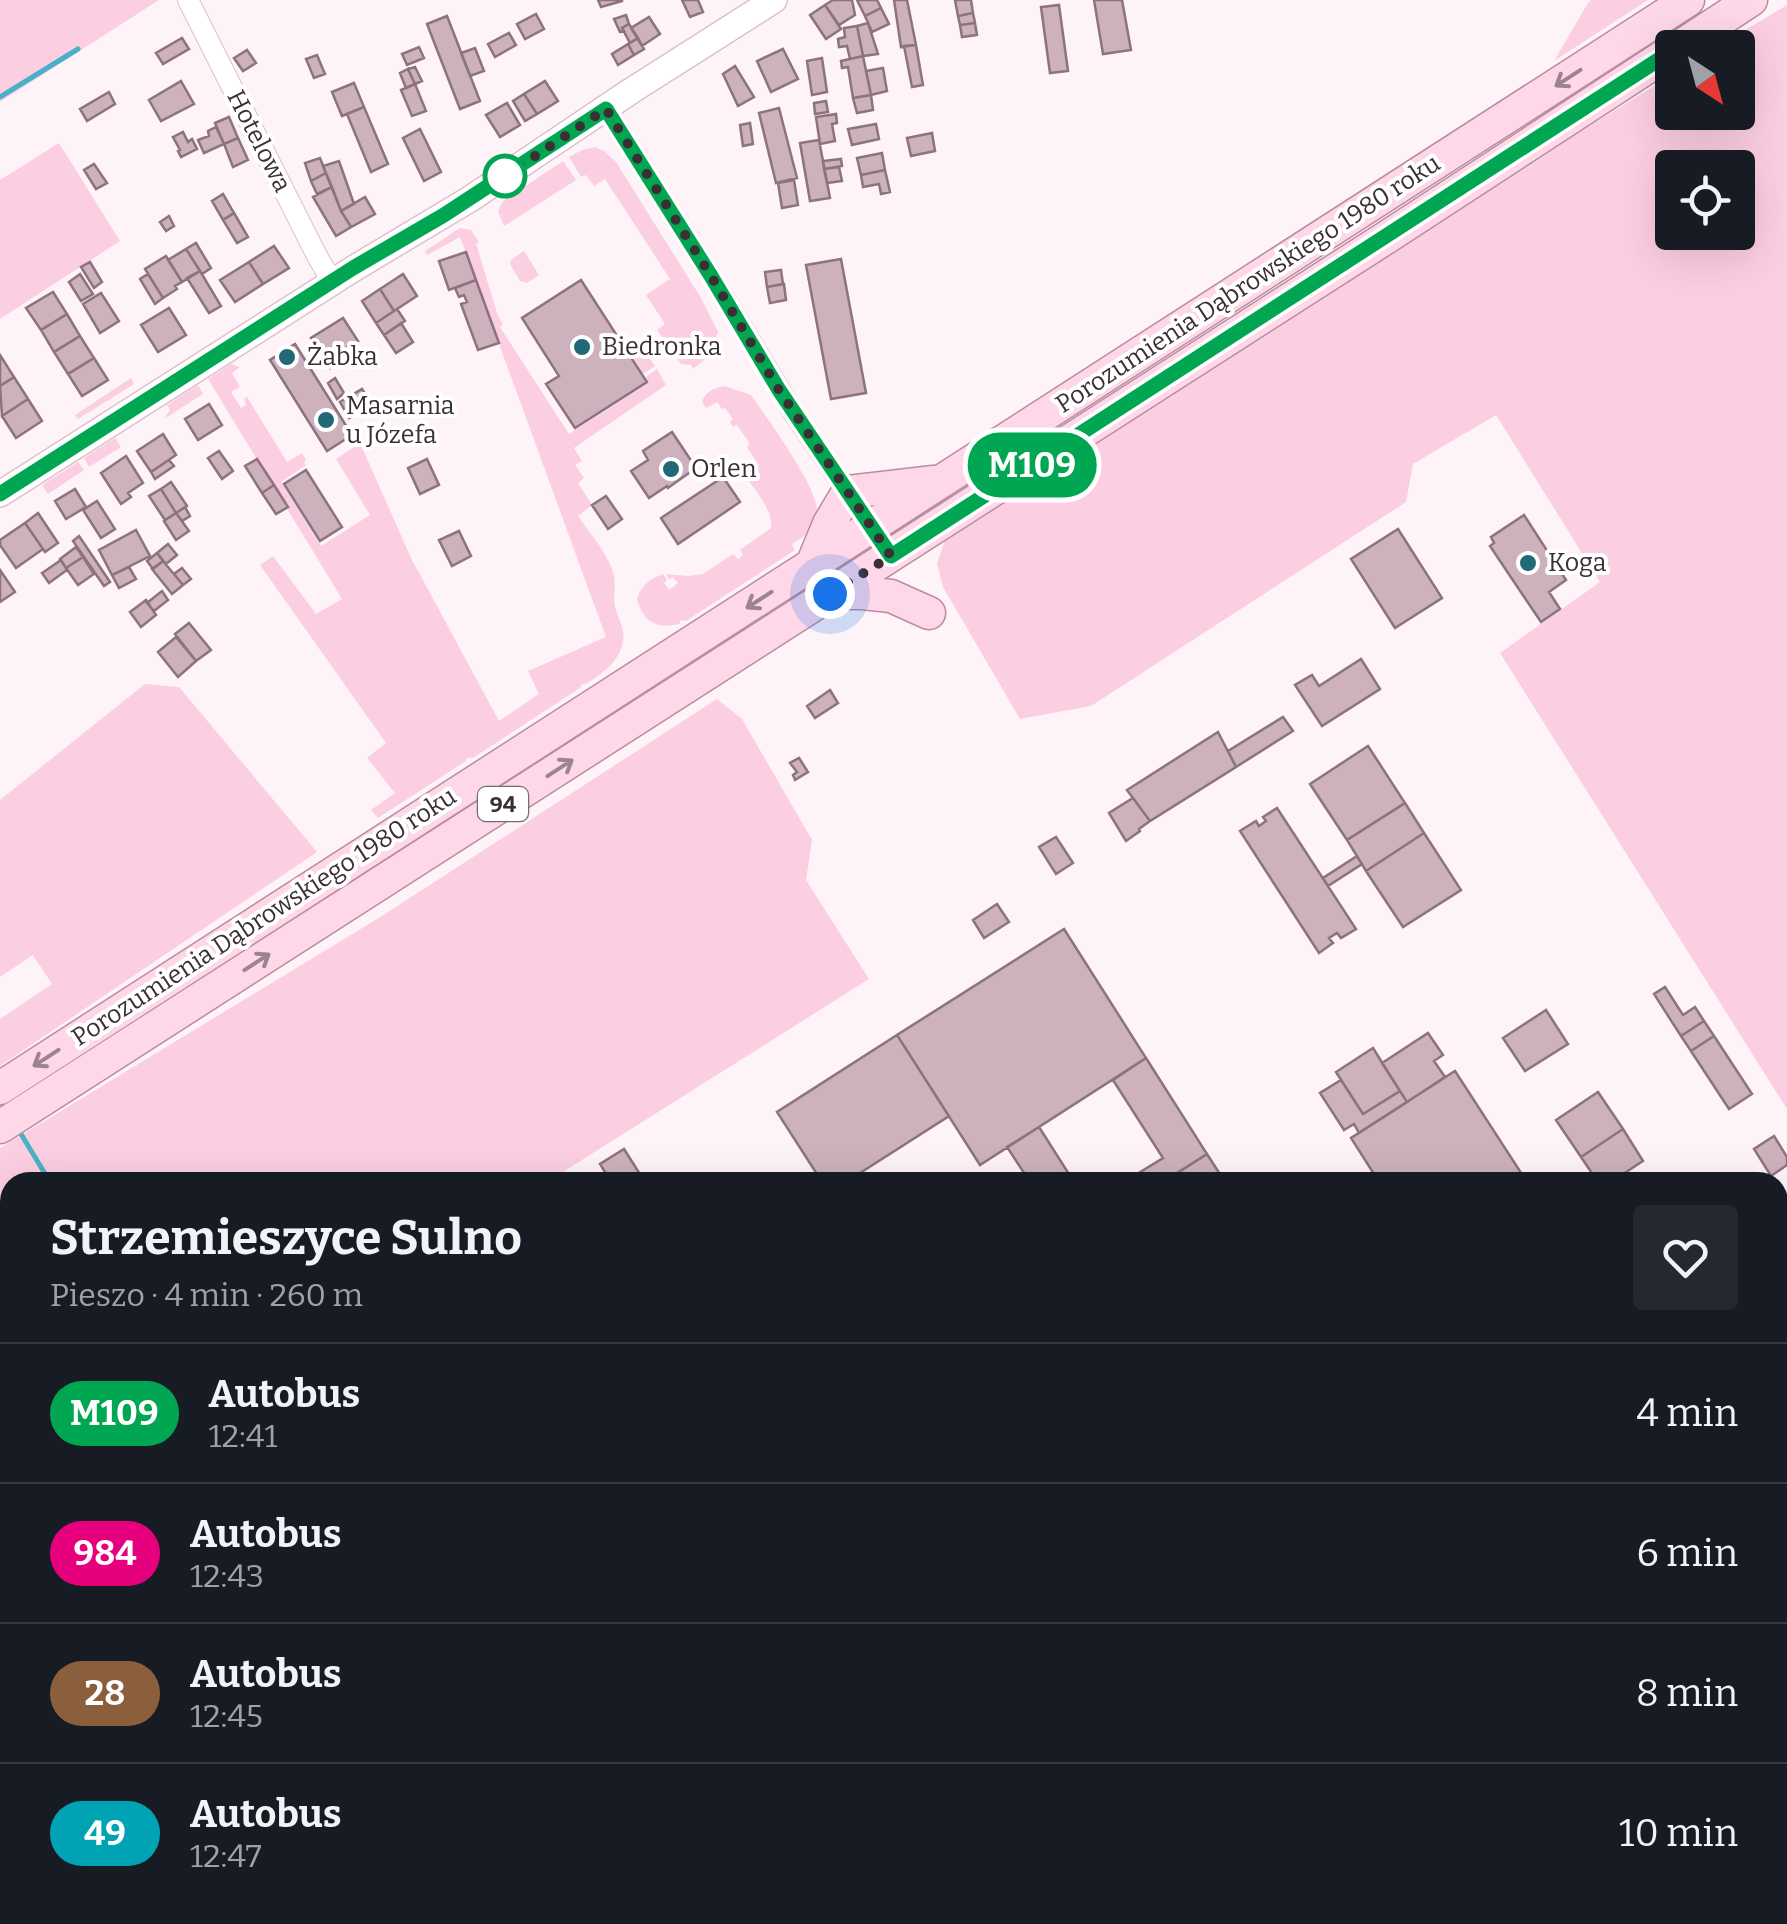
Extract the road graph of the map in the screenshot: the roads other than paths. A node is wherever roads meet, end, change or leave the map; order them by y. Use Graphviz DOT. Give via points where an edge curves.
graph roads {
  1 [pos="188,0"];
  2 [pos="774,0"];
  3 [pos="1688,0"];
  4 [pos="1751,0"];
  5 [pos="1704,30"];
  6 [pos="1655,62"];
  7 [pos="606,109"];
  8 [pos="332,282"];
  9 [pos="943,480"];
  10 [pos="848,492"];
  11 [pos="0,494"];
  12 [pos="872,527"];
  13 [pos="891,556"];
  14 [pos="812,566"];
  15 [pos="830,594"];
  16 [pos="929,613"];
  17 [pos="0,1088"];
  18 [pos="0,1127"];
  1 -- 8 [label="street, Hotelowa"];
  2 -- 7 [label="street"];
  3 -- 9 [label="main road, Porozumienia Dąbrowskiego 1980 roku / 94, one-way"];
  4 -- 5 [label="main road, Porozumienia Dąbrowskiego 1980 roku / 94"];
  6 -- 13 [label="main road, Porozumienia Dąbrowskiego 1980 roku / 94"];
  7 -- 8 [label="street"];
  7 -- 10 [label="street"];
  8 -- 11 [label="street"];
  9 -- 10 [label="main road"];
  9 -- 12 [label="main road, Porozumienia Dąbrowskiego 1980 roku / 94"];
  10 -- 12 [label="street"];
  10 -- 14 [label="main road"];
  12 -- 13 [label="street"];
  12 -- 14 [label="main road, Porozumienia Dąbrowskiego 1980 roku / 94"];
  13 -- 15 [label="main road, Porozumienia Dąbrowskiego 1980 roku / 94"];
  14 -- 17 [label="main road, Porozumienia Dąbrowskiego 1980 roku / 94, one-way"];
  15 -- 16 [label="main road" via="891,596"];
  18 -- 15 [label="main road, Porozumienia Dąbrowskiego 1980 roku / 94, one-way"];
}
